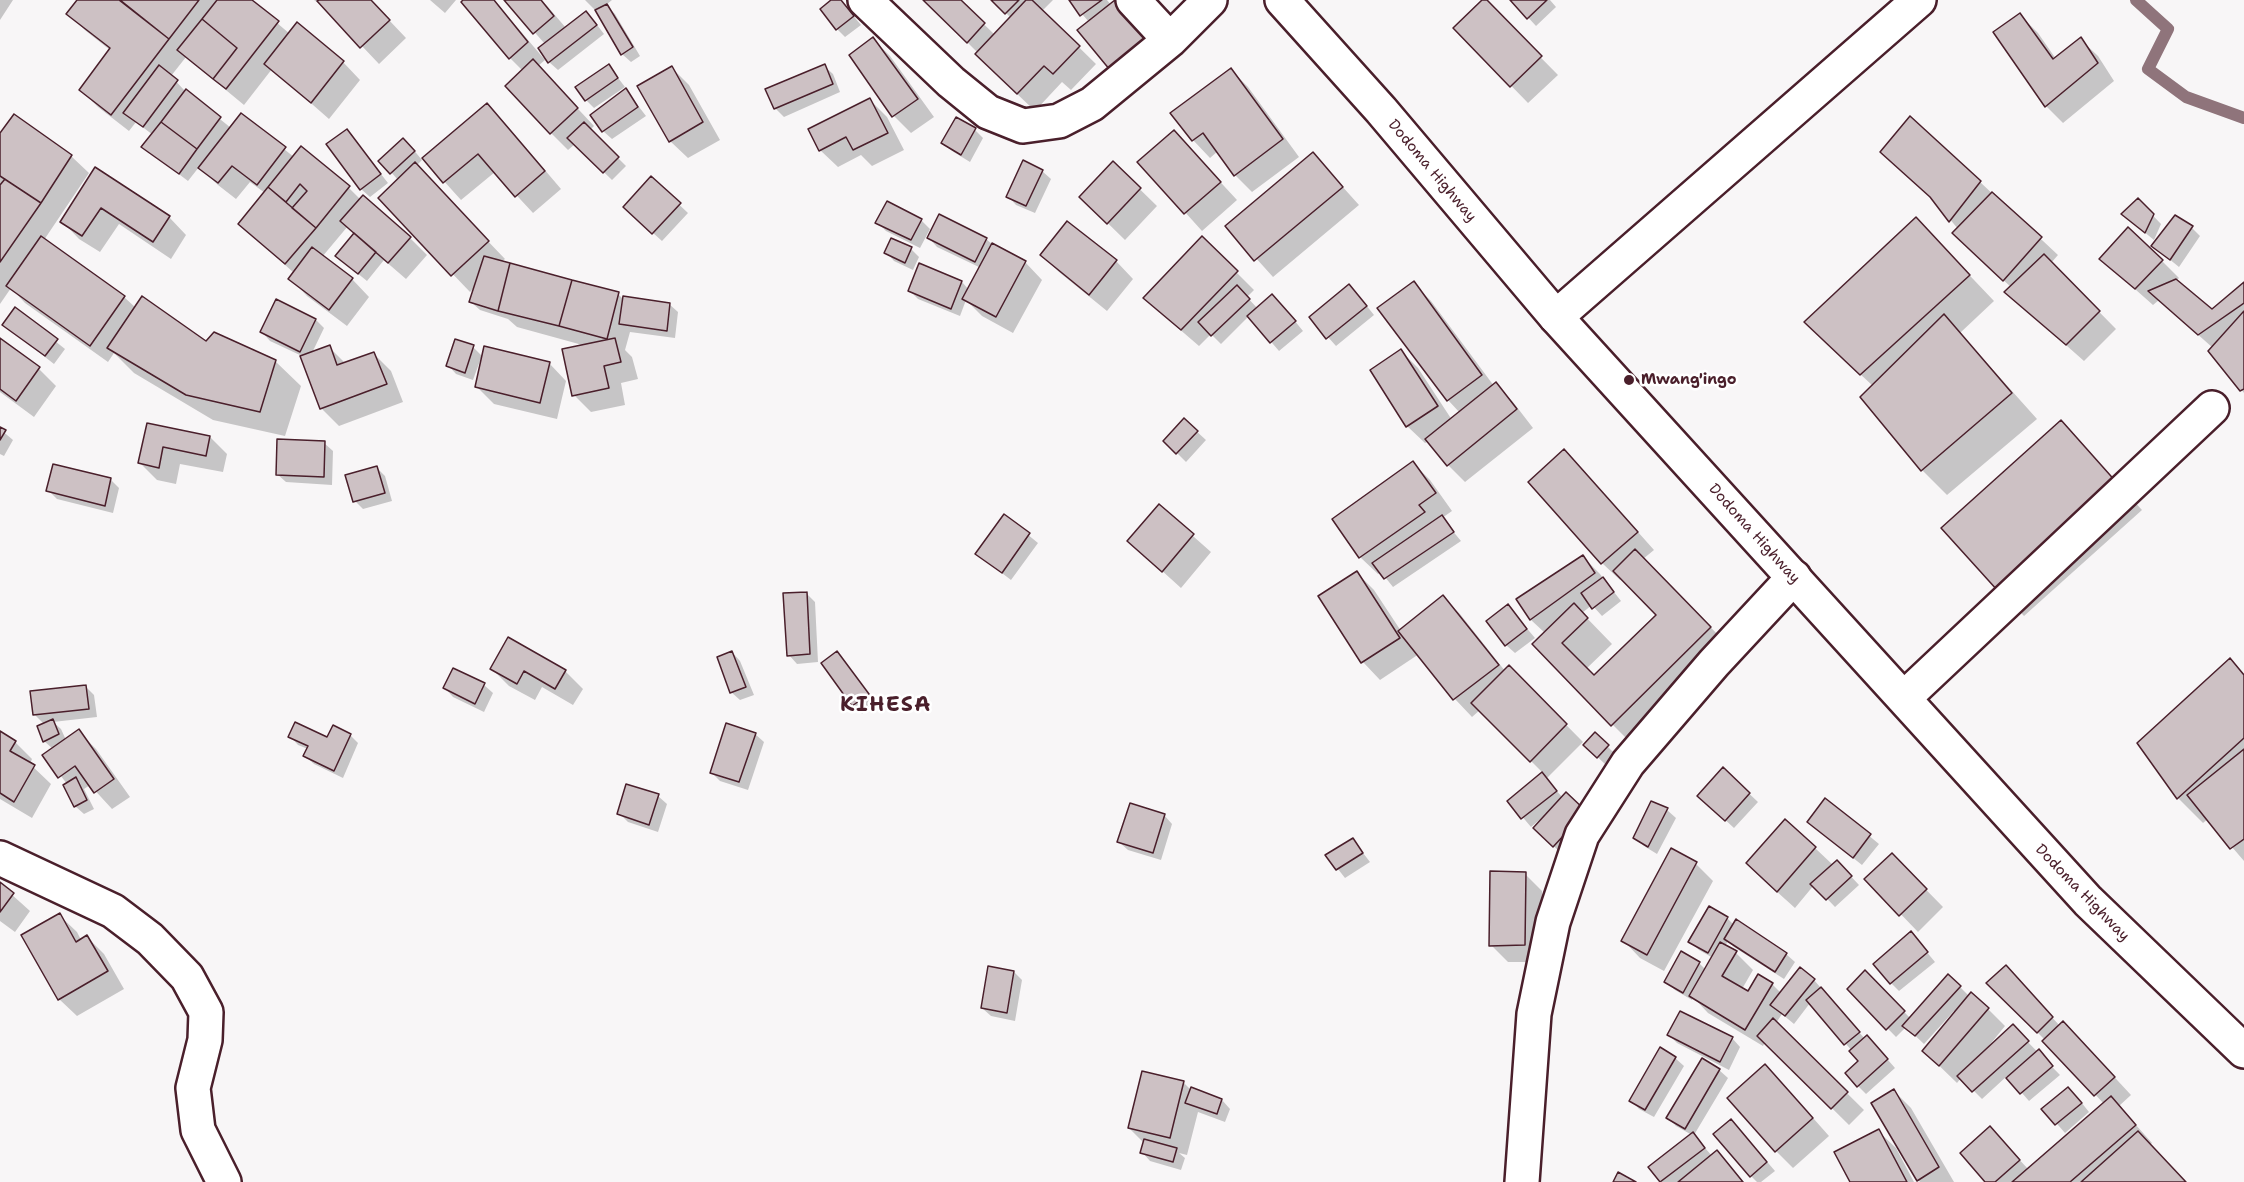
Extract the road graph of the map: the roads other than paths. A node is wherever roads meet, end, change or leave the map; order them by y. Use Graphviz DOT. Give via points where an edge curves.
graph roads {
  1 [pos="865,0"];
  2 [pos="1133,0"];
  3 [pos="1210,0"];
  4 [pos="1282,0"];
  5 [pos="1919,0"];
  6 [pos="1170,40"];
  7 [pos="1556,317"];
  8 [pos="2212,408"];
  9 [pos="1794,578"];
  10 [pos="1904,698"];
  11 [pos="0,858"];
  12 [pos="2244,1051"];
  13 [pos="224,1182"];
  14 [pos="1522,1182"];
  1 -- 6 [label="main road" via="988,112 1023,126 1059,121 1092,104"];
  2 -- 6 [label="main road"];
  3 -- 6 [label="main road"];
  4 -- 7 [label="main road, Dodoma Highway"];
  5 -- 7 [label="main road"];
  7 -- 9 [label="main road, Dodoma Highway"];
  8 -- 10 [label="main road"];
  9 -- 10 [label="main road, Dodoma Highway"];
  9 -- 14 [label="main road" via="1628,763 1582,835 1553,922 1534,1014"];
  10 -- 12 [label="main road, Dodoma Highway" via="2088,901"];
  11 -- 13 [label="main road" via="113,911 150,939 187,977 206,1012 206,1040 193,1088 198,1130"];
}
